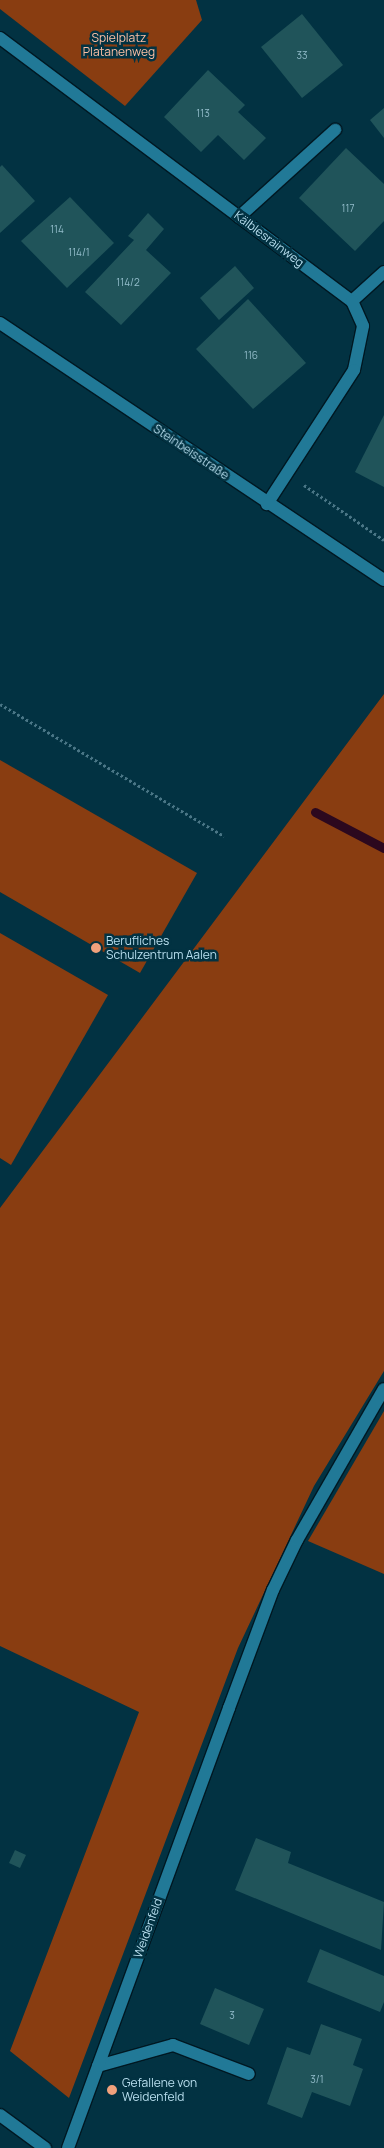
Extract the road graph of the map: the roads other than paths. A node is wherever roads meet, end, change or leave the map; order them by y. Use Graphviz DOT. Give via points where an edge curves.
graph roads {
  1 [pos="0,38"];
  2 [pos="335,130"];
  3 [pos="239,217"];
  4 [pos="384,272"];
  5 [pos="352,301"];
  6 [pos="0,323"];
  7 [pos="267,504"];
  8 [pos="384,580"];
  9 [pos="384,1389"];
  10 [pos="98,2066"];
  11 [pos="249,2074"];
  12 [pos="0,2115"];
  13 [pos="45,2148"];
  14 [pos="68,2148"];
  1 -- 3 [label="street, Kälblesrainweg"];
  2 -- 3 [label="street"];
  3 -- 5 [label="street, Kälblesrainweg"];
  4 -- 5 [label="street"];
  5 -- 7 [label="street, Kälblesrainweg" via="363,326 354,370"];
  6 -- 7 [label="street, Steinbeisstraße"];
  7 -- 8 [label="street, Steinbeisstraße"];
  9 -- 10 [label="street, Weidenfeld" via="297,1540 273,1590"];
  10 -- 11 [label="street" via="173,2045"];
  10 -- 14 [label="street, Weidenfeld"];
  12 -- 13 [label="street"];
}
